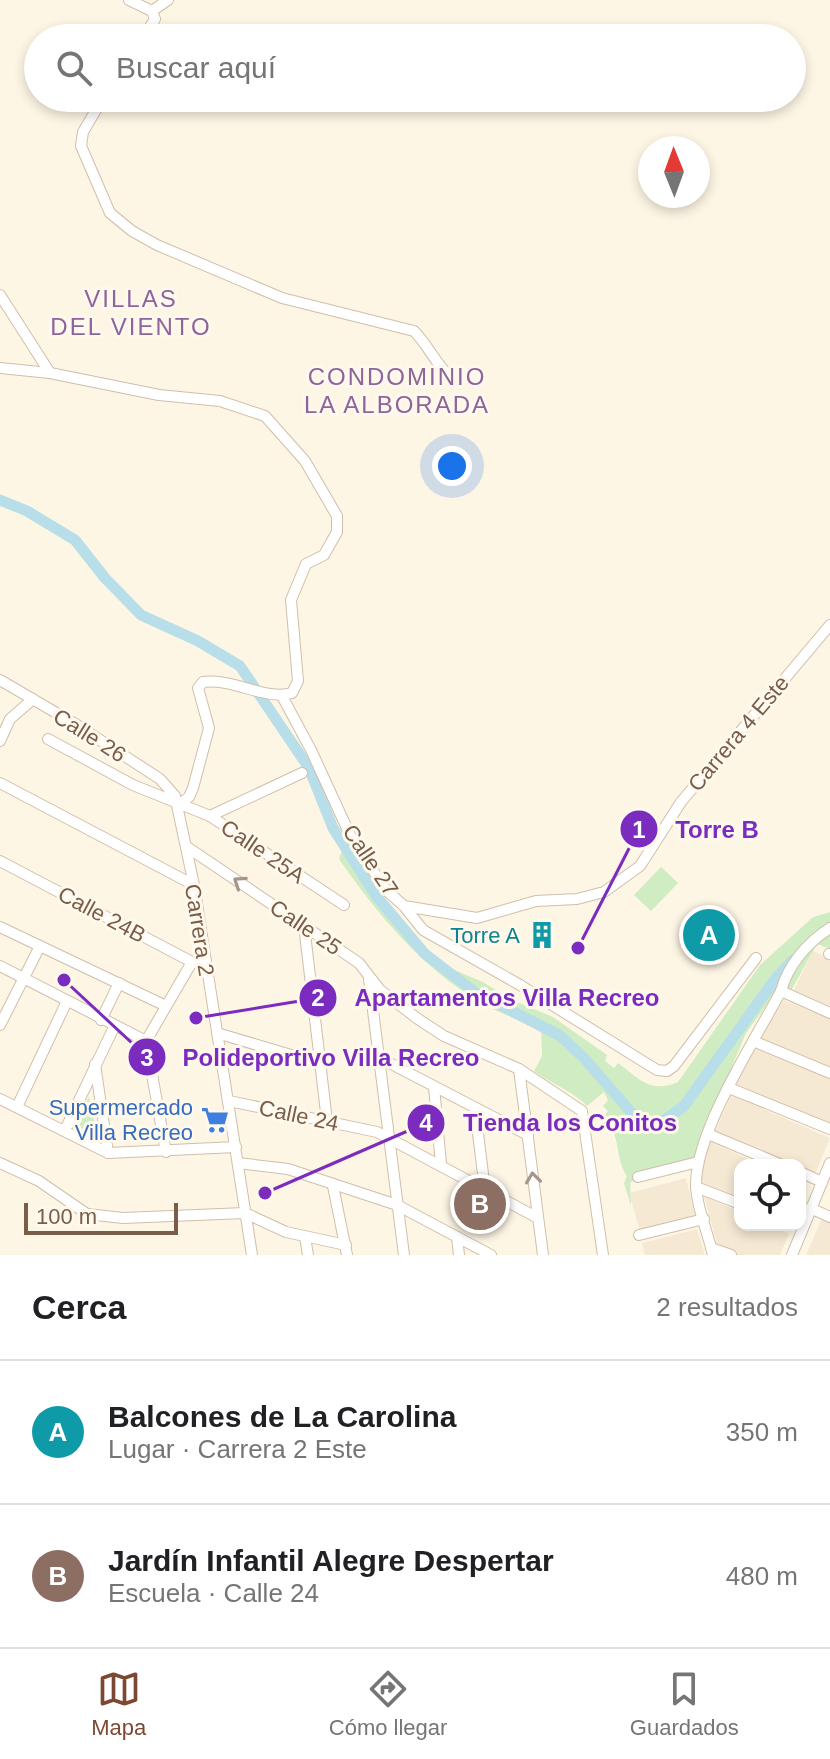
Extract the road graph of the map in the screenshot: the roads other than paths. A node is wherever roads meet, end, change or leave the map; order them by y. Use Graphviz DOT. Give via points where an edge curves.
graph roads {
  1 [pos="129,0"];
  2 [pos="168,0"];
  3 [pos="152,11"];
  4 [pos="152,24"];
  5 [pos="95,112"];
  6 [pos="0,297"];
  7 [pos="0,368"];
  8 [pos="50,373"];
  9 [pos="450,377"];
  10 [pos="830,625"];
  11 [pos="0,680"];
  12 [pos="278,695"];
  13 [pos="33,699"];
  14 [pos="5,717"];
  15 [pos="48,739"];
  16 [pos="0,741"];
  17 [pos="302,773"];
  18 [pos="0,783"];
  19 [pos="176,801"];
  20 [pos="210,816"];
  21 [pos="187,847"];
  22 [pos="0,861"];
  23 [pos="194,885"];
  24 [pos="577,899"];
  25 [pos="344,905"];
  26 [pos="404,906"];
  27 [pos="304,925"];
  28 [pos="0,927"];
  29 [pos="830,928"];
  30 [pos="40,946"];
  31 [pos="756,958"];
  32 [pos="192,962"];
  33 [pos="205,964"];
  34 [pos="0,966"];
  35 [pos="368,977"];
  36 [pos="25,978"];
  37 [pos="119,983"];
  38 [pos="781,991"];
  39 [pos="67,1001"];
  40 [pos="166,1006"];
  41 [pos="830,1013"];
  42 [pos="101,1020"];
  43 [pos="0,1025"];
  44 [pos="114,1027"];
  45 [pos="217,1033"];
  46 [pos="146,1041"];
  47 [pos="753,1041"];
  48 [pos="378,1057"];
  49 [pos="95,1063"];
  50 [pos="321,1064"];
  51 [pos="519,1069"];
  52 [pos="830,1073"];
  53 [pos="434,1087"];
  54 [pos="729,1088"];
  55 [pos="0,1099"];
  56 [pos="229,1101"];
  57 [pos="17,1107"];
  58 [pos="475,1109"];
  59 [pos="327,1121"];
  60 [pos="830,1129"];
  61 [pos="65,1130"];
  62 [pos="708,1134"];
  63 [pos="528,1135"];
  64 [pos="389,1137"];
  65 [pos="236,1147"];
  66 [pos="166,1152"];
  67 [pos="108,1153"];
  68 [pos="768,1159"];
  69 [pos="698,1162"];
  70 [pos="0,1163"];
  71 [pos="238,1163"];
  72 [pos="830,1163"];
  73 [pos="441,1164"];
  74 [pos="806,1175"];
  75 [pos="638,1177"];
  76 [pos="822,1182"];
  77 [pos="333,1186"];
  78 [pos="696,1187"];
  79 [pos="485,1190"];
  80 [pos="734,1202"];
  81 [pos="397,1205"];
  82 [pos="810,1208"];
  83 [pos="245,1213"];
  84 [pos="806,1213"];
  85 [pos="830,1217"];
  86 [pos="538,1218"];
  87 [pos="704,1219"];
  88 [pos="795,1231"];
  89 [pos="639,1235"];
  90 [pos="305,1237"];
  91 [pos="457,1237"];
  92 [pos="346,1250"];
  93 [pos="712,1251"];
  94 [pos="252,1255"];
  95 [pos="308,1255"];
  96 [pos="404,1255"];
  97 [pos="459,1255"];
  98 [pos="491,1255"];
  99 [pos="543,1255"];
  100 [pos="603,1255"];
  101 [pos="731,1255"];
  102 [pos="792,1255"];
  1 -- 3 [label="street"];
  2 -- 3 [label="street"];
  3 -- 4 [label="street"];
  5 -- 9 [label="street" via="81,146 110,213 121,222 157,245 282,298 414,331"];
  6 -- 8 [label="street"];
  7 -- 8 [label="street"];
  8 -- 12 [label="street" via="220,401 265,416 305,461 337,516 337,532 324,555 306,564 291,600 298,681 292,693"];
  10 -- 24 [label="street, Carrera 4 Este" via="681,802 640,866 604,892"];
  11 -- 13 [label="street, Calle 26"];
  12 -- 19 [label="street" via="203,682 198,688 209,728 189,797"];
  12 -- 26 [label="street, Calle 27" via="311,750 351,837 386,890"];
  13 -- 14 [label="street"];
  13 -- 19 [label="street, Calle 26" via="160,779"];
  14 -- 16 [label="street"];
  15 -- 19 [label="street, Calle 25A" via="133,785"];
  17 -- 20 [label="street"];
  18 -- 23 [label="street"];
  19 -- 20 [label="street, Calle 25A"];
  19 -- 21 [label="street, Carrera 2"];
  20 -- 25 [label="street, Calle 25A"];
  21 -- 23 [label="street, Carrera 2"];
  27 -- 21 [label="street, Calle 25, one-way"];
  22 -- 32 [label="street, Calle 24B"];
  23 -- 33 [label="street, Carrera 2"];
  24 -- 26 [label="street, Calle 27" via="536,901 477,918"];
  26 -- 31 [label="street" via="423,930 657,1070 674,1066"];
  27 -- 35 [label="street, Calle 25" via="359,963"];
  27 -- 50 [label="street"];
  28 -- 30 [label="street"];
  29 -- 38 [label="street" via="793,964"];
  30 -- 36 [label="street"];
  30 -- 37 [label="street"];
  32 -- 33 [label="street, Calle 24B"];
  32 -- 40 [label="street"];
  33 -- 45 [label="street, Carrera 2"];
  34 -- 36 [label="street"];
  35 -- 48 [label="street"];
  35 -- 51 [label="street, Calle 25" via="444,1036"];
  36 -- 39 [label="street"];
  36 -- 43 [label="street"];
  37 -- 40 [label="street"];
  37 -- 42 [label="street"];
  38 -- 41 [label="street"];
  38 -- 47 [label="street"];
  39 -- 42 [label="street"];
  39 -- 57 [label="street"];
  40 -- 46 [label="street"];
  42 -- 44 [label="street"];
  44 -- 46 [label="street"];
  44 -- 49 [label="street"];
  45 -- 50 [label="street"];
  45 -- 56 [label="street, Carrera 2"];
  46 -- 66 [label="street"];
  47 -- 52 [label="street"];
  47 -- 54 [label="street"];
  48 -- 53 [label="street"];
  48 -- 64 [label="street"];
  49 -- 61 [label="street"];
  49 -- 67 [label="street"];
  50 -- 59 [label="street"];
  51 -- 63 [label="street"];
  51 -- 100 [label="street, Calle 25" via="582,1111"];
  53 -- 58 [label="street"];
  53 -- 73 [label="street"];
  54 -- 60 [label="street"];
  54 -- 62 [label="street"];
  55 -- 57 [label="street"];
  56 -- 59 [label="street, Calle 24"];
  56 -- 65 [label="street, Carrera 2"];
  57 -- 61 [label="street"];
  58 -- 63 [label="street"];
  58 -- 79 [label="street"];
  59 -- 64 [label="street, Calle 24"];
  61 -- 67 [label="street"];
  62 -- 68 [label="street"];
  62 -- 69 [label="street"];
  86 -- 63 [label="street, one-way"];
  64 -- 73 [label="street, Calle 24"];
  64 -- 81 [label="street"];
  65 -- 66 [label="street"];
  65 -- 71 [label="street, Carrera 2"];
  66 -- 67 [label="street"];
  69 -- 75 [label="street"];
  69 -- 78 [label="street"];
  70 -- 83 [label="street" via="39,1181 87,1214 123,1218"];
  71 -- 77 [label="street" via="288,1169"];
  71 -- 83 [label="street, Carrera 2"];
  72 -- 76 [label="street"];
  73 -- 79 [label="street, Calle 24"];
  74 -- 76 [label="street"];
  76 -- 82 [label="street"];
  77 -- 81 [label="street"];
  77 -- 92 [label="street"];
  78 -- 80 [label="street"];
  78 -- 87 [label="street"];
  79 -- 86 [label="street, Calle 24"];
  81 -- 91 [label="street"];
  81 -- 96 [label="street"];
  82 -- 84 [label="street"];
  82 -- 85 [label="street"];
  83 -- 90 [label="street"];
  83 -- 94 [label="street, Carrera 2"];
  86 -- 99 [label="street"];
  87 -- 89 [label="street"];
  87 -- 93 [label="street"];
  88 -- 102 [label="street"];
  90 -- 92 [label="street"];
  90 -- 95 [label="street"];
  91 -- 97 [label="street"];
  91 -- 98 [label="street"];
  93 -- 101 [label="street"];
}
